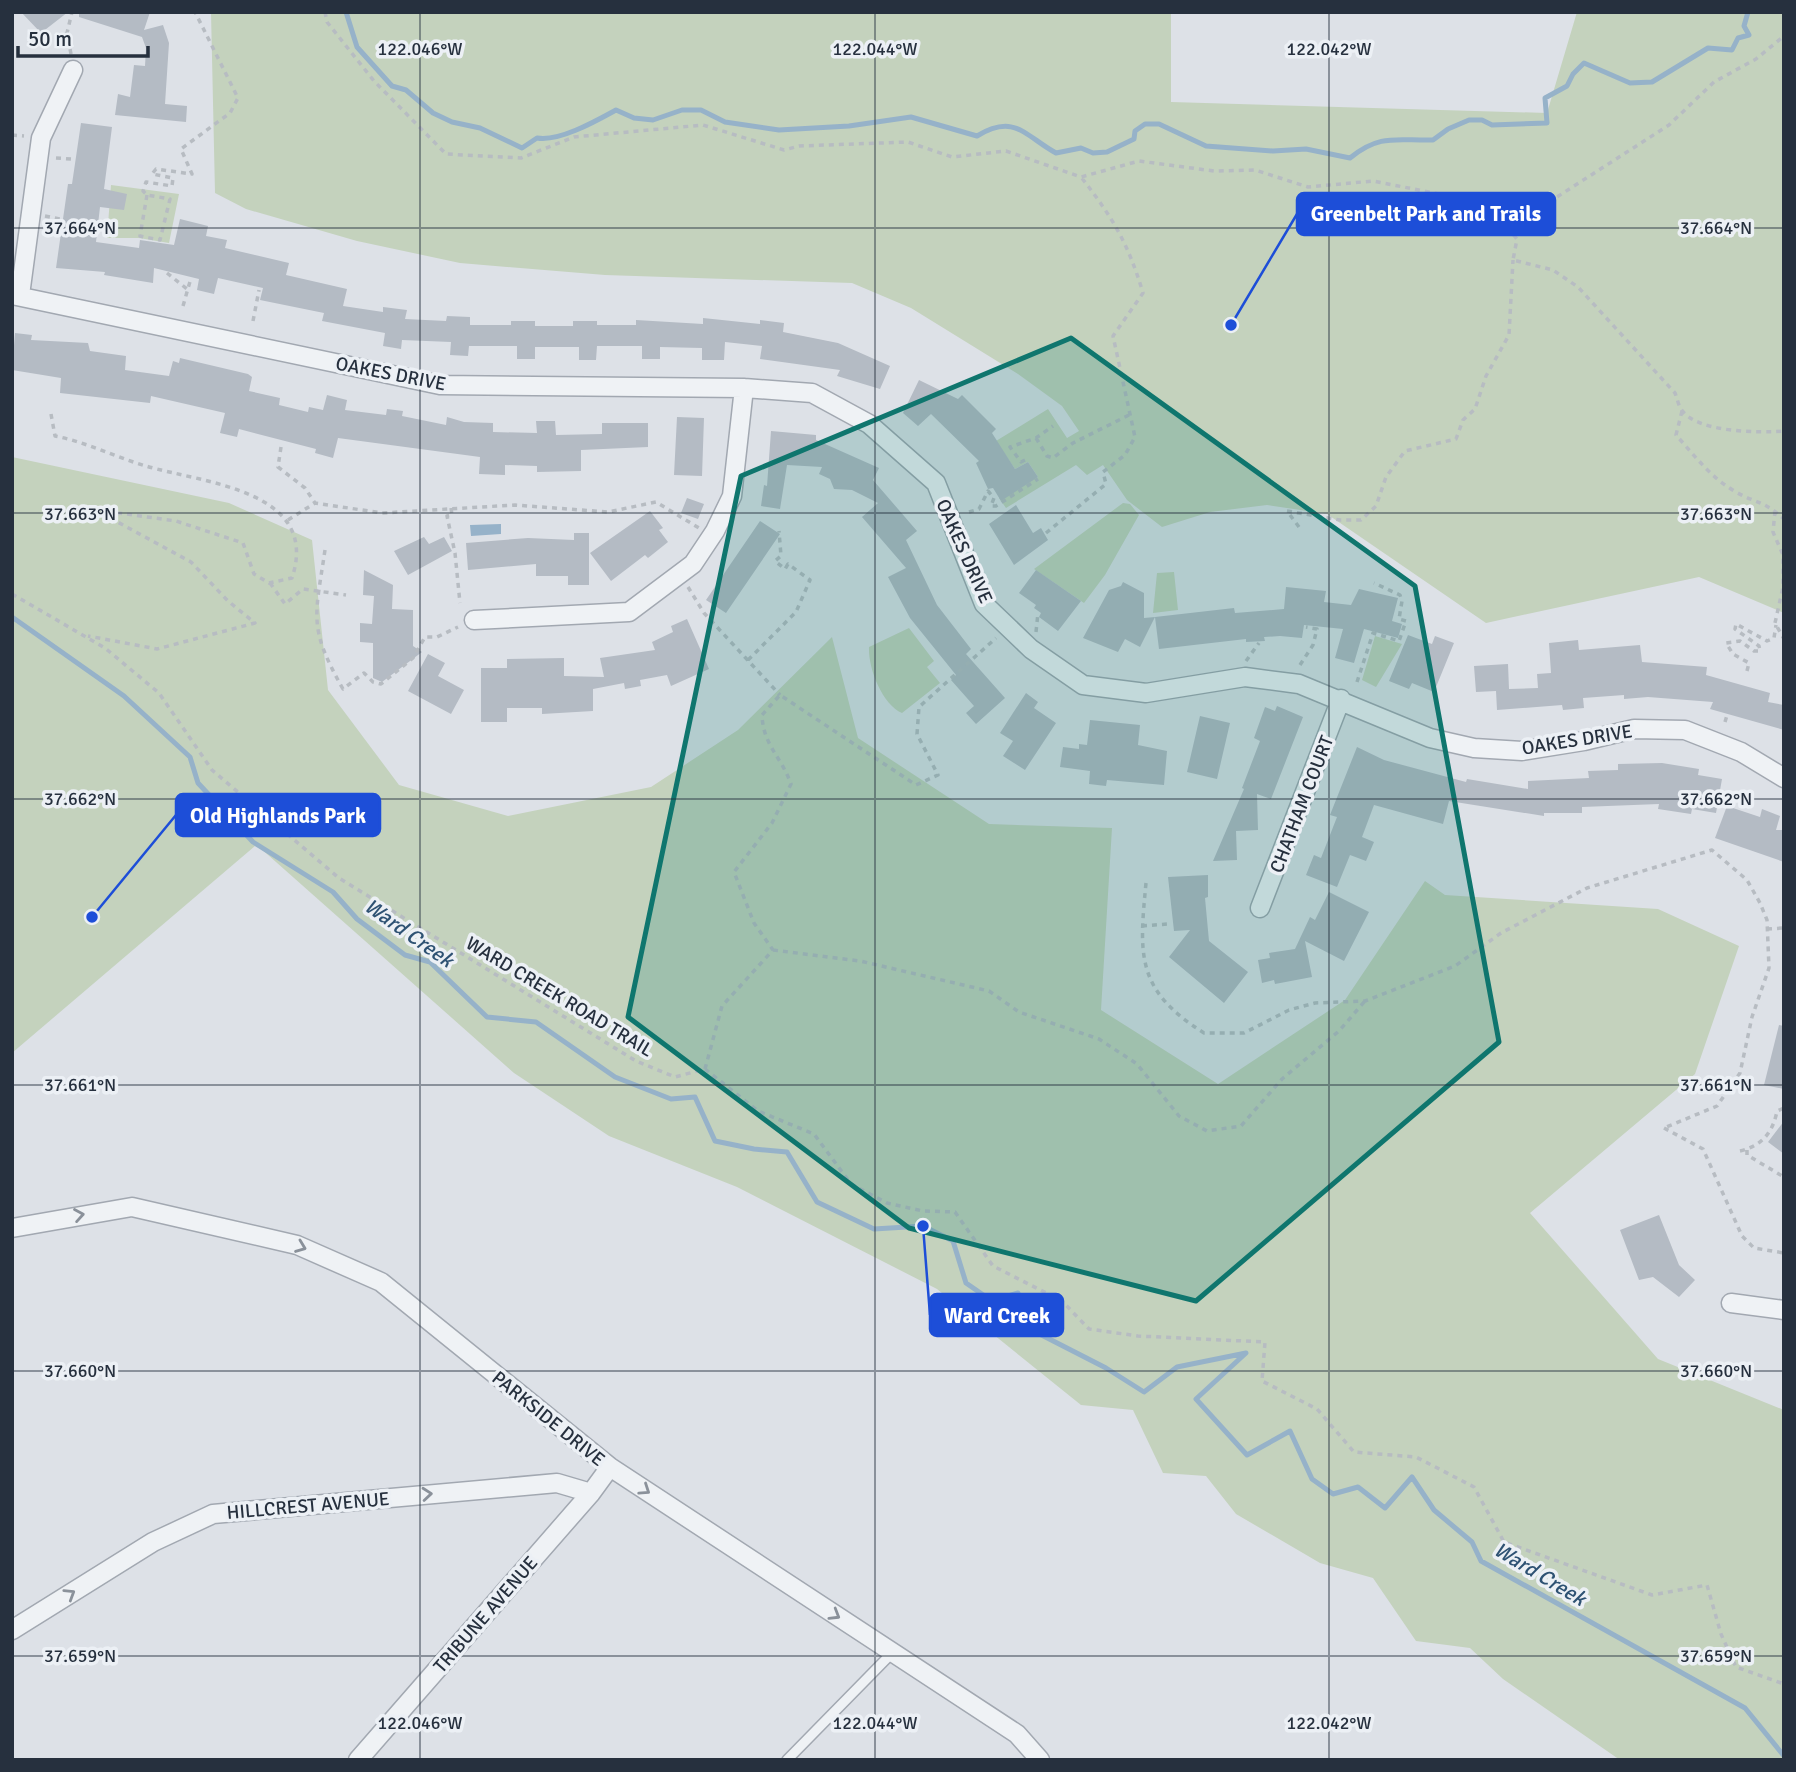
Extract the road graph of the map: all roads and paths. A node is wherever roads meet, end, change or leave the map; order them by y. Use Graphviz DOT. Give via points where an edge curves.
graph roads {
  1 [pos="72,12"];
  2 [pos="195,12"];
  3 [pos="325,12"];
  4 [pos="1784,36"];
  5 [pos="73,70"];
  6 [pos="51,157"];
  7 [pos="71,159"];
  8 [pos="1081,177"];
  9 [pos="147,195"];
  10 [pos="1492,210"];
  11 [pos="1513,260"];
  12 [pos="167,273"];
  13 [pos="191,278"];
  14 [pos="188,289"];
  15 [pos="259,290"];
  16 [pos="16,295"];
  17 [pos="183,306"];
  18 [pos="253,321"];
  19 [pos="744,388"];
  20 [pos="1682,411"];
  21 [pos="51,414"];
  22 [pos="1129,415"];
  23 [pos="1053,426"];
  24 [pos="1784,431"];
  25 [pos="1036,438"];
  26 [pos="281,447"];
  27 [pos="1025,460"];
  28 [pos="1038,479"];
  29 [pos="315,503"];
  30 [pos="451,508"];
  31 [pos="1775,510"];
  32 [pos="970,512"];
  33 [pos="1784,519"];
  34 [pos="288,520"];
  35 [pos="1299,527"];
  36 [pos="779,531"];
  37 [pos="1046,533"];
  38 [pos="711,535"];
  39 [pos="325,550"];
  40 [pos="679,574"];
  41 [pos="269,583"];
  42 [pos="1374,583"];
  43 [pos="319,590"];
  44 [pos="12,594"];
  45 [pos="346,595"];
  46 [pos="460,603"];
  47 [pos="1038,613"];
  48 [pos="474,620"];
  49 [pos="1776,625"];
  50 [pos="1009,627"];
  51 [pos="1306,627"];
  52 [pos="1036,633"];
  53 [pos="86,636"];
  54 [pos="1784,639"];
  55 [pos="1259,643"];
  56 [pos="1361,645"];
  57 [pos="1369,647"];
  58 [pos="748,660"];
  59 [pos="1245,661"];
  60 [pos="1300,665"];
  61 [pos="1747,671"];
  62 [pos="1357,682"];
  63 [pos="780,695"];
  64 [pos="1341,699"];
  65 [pos="1727,715"];
  66 [pos="1724,722"];
  67 [pos="1784,778"];
  68 [pos="1146,883"];
  69 [pos="1260,908"];
  70 [pos="1167,924"];
  71 [pos="1142,926"];
  72 [pos="1784,928"];
  73 [pos="1767,929"];
  74 [pos="773,950"];
  75 [pos="1365,1002"];
  76 [pos="705,1069"];
  77 [pos="1784,1108"];
  78 [pos="1746,1150"];
  79 [pos="1740,1151"];
  80 [pos="1784,1177"];
  81 [pos="12,1228"];
  82 [pos="1784,1253"];
  83 [pos="1731,1303"];
  84 [pos="1784,1310"];
  85 [pos="610,1467"];
  86 [pos="591,1493"];
  87 [pos="12,1630"];
  88 [pos="894,1651"];
  89 [pos="1784,1684"];
  90 [pos="358,1760"];
  91 [pos="787,1760"];
  92 [pos="1040,1760"];
  1 -- 5 [label="path" via="67,33"];
  2 -- 9 [label="path" via="238,98 230,113 180,149 192,174 156,169 152,174 173,178 172,186 146,182 143,191"];
  3 -- 8 [label="path" via="327,22 374,81 446,154 521,158 574,137 703,125 784,150 908,142 952,157 1006,151"];
  4 -- 10 [label="path" via="1756,59 1714,82 1669,125 1532,213"];
  5 -- 16 [label="street" via="41,138"];
  6 -- 7 [label="path"];
  8 -- 10 [label="path" via="1139,161 1214,171 1255,170 1308,187 1373,181"];
  8 -- 22 [label="path" via="1129,249 1143,293 1113,336"];
  9 -- 9 [label="path" via="170,198 160,240 140,236"];
  10 -- 11 [label="path" via="1517,239"];
  11 -- 20 [label="path" via="1553,270 1578,286 1675,393"];
  11 -- 35 [label="path" via="1509,335 1456,439 1405,451 1386,477 1376,506 1361,520 1287,510"];
  12 -- 14 [label="path"];
  13 -- 14 [label="path"];
  14 -- 17 [label="path"];
  15 -- 18 [label="path"];
  16 -- 19 [label="street, OAKES DRIVE" via="440,385"];
  19 -- 38 [label="street" via="732,496"];
  19 -- 50 [label="street, OAKES DRIVE" via="812,393 869,424 936,482 984,604"];
  20 -- 24 [label="path" via="1730,431"];
  20 -- 31 [label="path" via="1676,435 1709,473 1737,493"];
  21 -- 34 [label="path" via="55,436 157,469 218,482 257,497"];
  22 -- 25 [label="path" via="1053,458"];
  22 -- 37 [label="path" via="1135,437 1125,455 1103,472 1106,484"];
  23 -- 25 [label="path"];
  25 -- 27 [label="path" via="1010,447 1021,462"];
  26 -- 29 [label="path" via="278,467 305,488"];
  28 -- 32 [label="path" via="996,506 991,506 994,498 988,491 979,509"];
  29 -- 30 [label="path" via="382,513"];
  29 -- 34 [label="path"];
  30 -- 38 [label="path" via="515,505 608,512 656,502"];
  30 -- 46 [label="path" via="452,515 447,516"];
  31 -- 33 [label="path"];
  31 -- 49 [label="path" via="1773,532 1783,555"];
  34 -- 41 [label="path" via="300,556 292,578"];
  36 -- 58 [label="path" via="781,556 775,561 785,569 788,564 810,580 796,612"];
  38 -- 40 [label="street" via="692,564"];
  39 -- 43 [label="path"];
  40 -- 48 [label="street" via="629,612"];
  40 -- 58 [label="path" via="704,613"];
  41 -- 43 [label="path" via="285,604 303,589"];
  41 -- 53 [label="path" via="254,574 243,543 176,521 119,513 112,519 191,562 255,623 157,649"];
  42 -- 57 [label="path" via="1400,594 1399,619 1406,621 1399,641 1373,633"];
  43 -- 45 [label="path"];
  43 -- 48 [label="path" via="316,631 343,689 364,673 381,684 413,658 425,636 438,636"];
  44 -- 53 [label="path, WARD CREEK ROAD TRAIL"];
  47 -- 52 [label="path"];
  49 -- 54 [label="path"];
  49 -- 61 [label="path" via="1774,638 1767,641 1736,624 1735,629 1759,646 1760,651 1755,651 1740,641 1726,643 1733,654 1749,663"];
  50 -- 63 [label="path" via="919,707 917,734 938,775 916,785"];
  50 -- 64 [label="street, OAKES DRIVE" via="1031,649 1083,685 1146,693 1245,677 1299,684"];
  51 -- 60 [label="path" via="1317,629"];
  53 -- 76 [label="path, WARD CREEK ROAD TRAIL" via="159,693 212,770 339,878 636,1061 675,1077"];
  55 -- 59 [label="path"];
  56 -- 57 [label="path"];
  57 -- 62 [label="path"];
  58 -- 63 [label="path"];
  63 -- 74 [label="path" via="762,715 762,735 784,763 791,784 772,823 734,872 754,923"];
  64 -- 67 [label="street, OAKES DRIVE" via="1430,738 1474,748 1522,751 1634,729 1685,730 1741,752"];
  64 -- 69 [label="street, CHATHAM COURT"];
  65 -- 66 [label="path"];
  68 -- 71 [label="path"];
  70 -- 71 [label="path"];
  71 -- 75 [label="path" via="1142,962 1149,982 1204,1033 1244,1033 1289,1010 1315,1003"];
  72 -- 73 [label="path"];
  73 -- 75 [label="path" via="1764,912 1747,880 1712,850 1587,888 1501,933 1455,966"];
  73 -- 82 [label="path" via="1769,968 1740,1073 1717,1106 1664,1128 1703,1149 1742,1236 1755,1248"];
  74 -- 75 [label="path" via="860,961 989,990 1019,1012 1099,1039 1137,1064 1179,1116 1207,1131 1241,1126 1282,1079 1339,1031"];
  74 -- 76 [label="path" via="722,1006"];
  76 -- 89 [label="path" via="758,1111 814,1134 851,1184 887,1203 955,1212 993,1266 1062,1301 1089,1329 1265,1342 1262,1381 1317,1409 1354,1452 1416,1458 1474,1488 1504,1542 1652,1595 1707,1585 1736,1667"];
  77 -- 78 [label="path" via="1777,1111 1774,1127 1764,1140"];
  78 -- 79 [label="path"];
  78 -- 80 [label="path"];
  81 -- 85 [label="street, PARKSIDE DRIVE, one-way" via="132,1207 297,1245 381,1282"];
  83 -- 84 [label="street"];
  85 -- 86 [label="street, TRIBUNE AVENUE"];
  85 -- 88 [label="street, PARKSIDE DRIVE, one-way"];
  87 -- 86 [label="street, HILLCREST AVENUE, one-way" via="153,1542 213,1514 557,1483"];
  86 -- 90 [label="street, TRIBUNE AVENUE"];
  88 -- 91 [label="lane"];
  88 -- 92 [label="street, PARKSIDE DRIVE" via="1017,1734"];
}
